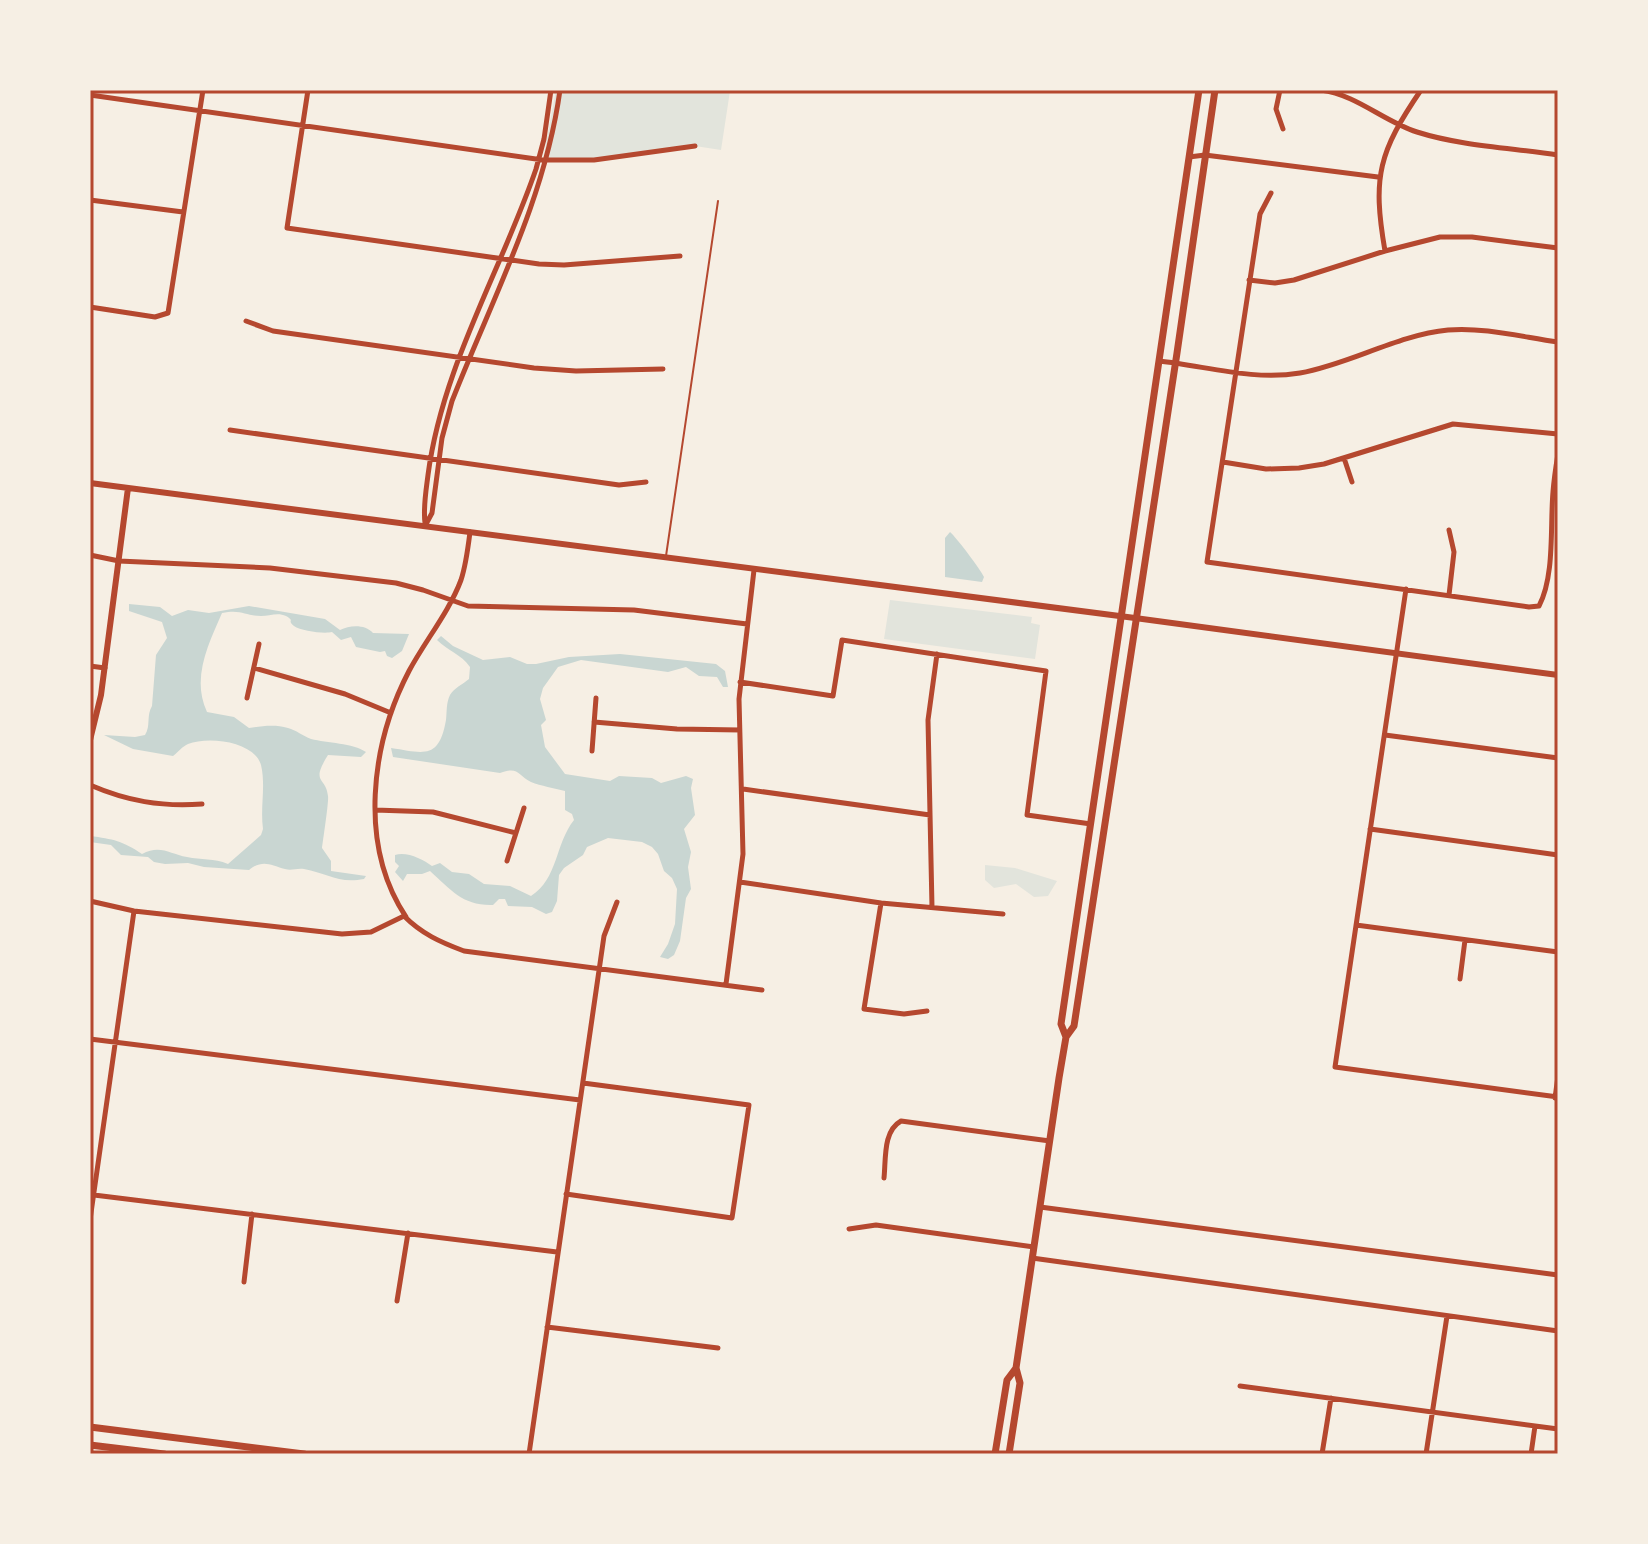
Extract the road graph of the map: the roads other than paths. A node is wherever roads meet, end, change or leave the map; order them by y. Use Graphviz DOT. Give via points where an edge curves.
graph roads {
  1 [pos="203,90"];
  2 [pos="308,90"];
  3 [pos="551,90"];
  4 [pos="560,90"];
  5 [pos="1199,90"];
  6 [pos="1215,90"];
  7 [pos="1280,90"];
  8 [pos="1321,90"];
  9 [pos="1421,90"];
  10 [pos="90,95"];
  11 [pos="200,110"];
  12 [pos="302,124"];
  13 [pos="1398,125"];
  14 [pos="1283,129"];
  15 [pos="695,146"];
  16 [pos="1205,155"];
  17 [pos="1558,155"];
  18 [pos="1189,157"];
  19 [pos="539,160"];
  20 [pos="547,161"];
  21 [pos="1378,177"];
  22 [pos="1271,193"];
  23 [pos="90,200"];
  24 [pos="718,201"];
  25 [pos="183,212"];
  26 [pos="1558,248"];
  27 [pos="1385,251"];
  28 [pos="680,256"];
  29 [pos="501,259"];
  30 [pos="509,260"];
  31 [pos="1249,280"];
  32 [pos="90,307"];
  33 [pos="246,321"];
  34 [pos="1558,342"];
  35 [pos="460,357"];
  36 [pos="469,358"];
  37 [pos="1159,361"];
  38 [pos="1175,363"];
  39 [pos="663,369"];
  40 [pos="1235,372"];
  41 [pos="230,430"];
  42 [pos="1558,434"];
  43 [pos="1558,454"];
  44 [pos="430,458"];
  45 [pos="1344,458"];
  46 [pos="439,459"];
  47 [pos="1223,462"];
  48 [pos="646,482"];
  49 [pos="1352,482"];
  50 [pos="90,483"];
  51 [pos="128,488"];
  52 [pos="425,526"];
  53 [pos="1449,530"];
  54 [pos="470,532"];
  55 [pos="90,555"];
  56 [pos="666,558"];
  57 [pos="119,561"];
  58 [pos="754,570"];
  59 [pos="1406,589"];
  60 [pos="1449,595"];
  61 [pos="450,601"];
  62 [pos="1122,616"];
  63 [pos="1135,618"];
  64 [pos="747,624"];
  65 [pos="259,644"];
  66 [pos="1397,653"];
  67 [pos="937,654"];
  68 [pos="90,666"];
  69 [pos="105,668"];
  70 [pos="254,668"];
  71 [pos="1558,675"];
  72 [pos="740,682"];
  73 [pos="247,698"];
  74 [pos="596,698"];
  75 [pos="391,713"];
  76 [pos="594,722"];
  77 [pos="740,730"];
  78 [pos="1385,735"];
  79 [pos="90,740"];
  80 [pos="592,751"];
  81 [pos="1558,758"];
  82 [pos="90,785"];
  83 [pos="743,789"];
  84 [pos="202,804"];
  85 [pos="524,808"];
  86 [pos="375,810"];
  87 [pos="930,815"];
  88 [pos="1091,824"];
  89 [pos="1103,827"];
  90 [pos="1370,829"];
  91 [pos="516,833"];
  92 [pos="1558,855"];
  93 [pos="507,861"];
  94 [pos="740,882"];
  95 [pos="90,901"];
  96 [pos="617,902"];
  97 [pos="881,903"];
  98 [pos="932,907"];
  99 [pos="134,911"];
  100 [pos="1003,914"];
  101 [pos="406,918"];
  102 [pos="1356,925"];
  103 [pos="1465,940"];
  104 [pos="1558,952"];
  105 [pos="600,967"];
  106 [pos="1460,979"];
  107 [pos="726,984"];
  108 [pos="762,990"];
  109 [pos="927,1011"];
  110 [pos="1066,1037"];
  111 [pos="90,1039"];
  112 [pos="115,1043"];
  113 [pos="1558,1076"];
  114 [pos="583,1083"];
  115 [pos="1557,1097"];
  116 [pos="580,1100"];
  117 [pos="1050,1141"];
  118 [pos="884,1178"];
  119 [pos="566,1194"];
  120 [pos="94,1195"];
  121 [pos="1040,1207"];
  122 [pos="252,1214"];
  123 [pos="90,1220"];
  124 [pos="849,1229"];
  125 [pos="408,1233"];
  126 [pos="1034,1247"];
  127 [pos="557,1252"];
  128 [pos="1032,1258"];
  129 [pos="1558,1275"];
  130 [pos="244,1282"];
  131 [pos="397,1301"];
  132 [pos="1447,1316"];
  133 [pos="547,1327"];
  134 [pos="1558,1331"];
  135 [pos="718,1348"];
  136 [pos="1016,1368"];
  137 [pos="1240,1386"];
  138 [pos="1331,1398"];
  139 [pos="1432,1412"];
  140 [pos="1535,1426"];
  141 [pos="90,1427"];
  142 [pos="1558,1429"];
  143 [pos="90,1445"];
  144 [pos="164,1454"];
  145 [pos="304,1454"];
  146 [pos="529,1454"];
  147 [pos="995,1454"];
  148 [pos="1009,1454"];
  149 [pos="1322,1454"];
  150 [pos="1426,1454"];
  151 [pos="1531,1454"];
  1 -- 11 [label="street"];
  2 -- 12 [label="street"];
  3 -- 19 [label="street"];
  4 -- 20 [label="street"];
  5 -- 18 [label="main road"];
  6 -- 16 [label="main road"];
  7 -- 14 [label="street" via="1276,109"];
  8 -- 13 [label="street" via="1355,99"];
  9 -- 13 [label="street"];
  10 -- 11 [label="street"];
  11 -- 12 [label="street"];
  11 -- 25 [label="street"];
  12 -- 19 [label="street"];
  12 -- 29 [label="street" via="287,228"];
  13 -- 17 [label="street" via="1440,138"];
  13 -- 21 [label="street"];
  15 -- 20 [label="street"];
  16 -- 18 [label="street"];
  16 -- 21 [label="street"];
  16 -- 38 [label="main road"];
  18 -- 37 [label="main road"];
  19 -- 20 [label="street"];
  19 -- 29 [label="street"];
  20 -- 30 [label="street"];
  21 -- 27 [label="street"];
  22 -- 31 [label="street" via="1260,214"];
  23 -- 25 [label="street"];
  24 -- 56 [label="lane"];
  25 -- 32 [label="street" via="168,313 155,317"];
  26 -- 27 [label="street" via="1451,237"];
  27 -- 31 [label="street" via="1294,280"];
  28 -- 30 [label="street" via="564,265"];
  29 -- 30 [label="street"];
  29 -- 35 [label="street"];
  30 -- 36 [label="street"];
  31 -- 40 [label="street"];
  33 -- 35 [label="street" via="273,331"];
  34 -- 40 [label="street" via="1446,330 1301,373"];
  35 -- 36 [label="street"];
  35 -- 44 [label="street"];
  36 -- 39 [label="street" via="576,371"];
  36 -- 46 [label="street"];
  37 -- 38 [label="street"];
  37 -- 62 [label="main road"];
  38 -- 40 [label="street"];
  38 -- 63 [label="main road"];
  40 -- 47 [label="street"];
  41 -- 44 [label="street"];
  42 -- 45 [label="street" via="1453,424"];
  43 -- 60 [label="street" via="1551,544 1539,606"];
  44 -- 46 [label="street"];
  44 -- 52 [label="street"];
  45 -- 47 [label="street" via="1299,468"];
  45 -- 49 [label="street"];
  46 -- 48 [label="street" via="619,485"];
  46 -- 52 [label="street" via="432,513"];
  47 -- 59 [label="street" via="1207,562"];
  50 -- 51 [label="street"];
  51 -- 52 [label="street"];
  51 -- 57 [label="street"];
  52 -- 54 [label="street"];
  53 -- 60 [label="street" via="1454,552"];
  54 -- 56 [label="street"];
  54 -- 61 [label="street" via="460,581"];
  55 -- 57 [label="street"];
  56 -- 58 [label="street"];
  57 -- 61 [label="street" via="270,568 396,583"];
  57 -- 69 [label="street"];
  58 -- 62 [label="street"];
  58 -- 64 [label="street"];
  59 -- 60 [label="street"];
  59 -- 66 [label="street"];
  61 -- 64 [label="street" via="486,608 634,610"];
  61 -- 75 [label="street"];
  62 -- 63 [label="street"];
  62 -- 88 [label="main road"];
  63 -- 66 [label="street"];
  63 -- 89 [label="main road"];
  64 -- 72 [label="street"];
  65 -- 70 [label="street"];
  66 -- 71 [label="street"];
  66 -- 78 [label="street"];
  67 -- 72 [label="street" via="842,640 833,696"];
  67 -- 87 [label="street" via="928,720"];
  67 -- 88 [label="street" via="1046,671 1027,815"];
  68 -- 69 [label="street"];
  69 -- 79 [label="street"];
  70 -- 73 [label="street"];
  70 -- 75 [label="street"];
  72 -- 77 [label="street"];
  74 -- 76 [label="street"];
  75 -- 86 [label="street" via="379,759"];
  76 -- 77 [label="street"];
  76 -- 80 [label="street"];
  77 -- 83 [label="street"];
  78 -- 81 [label="street"];
  78 -- 90 [label="street"];
  82 -- 84 [label="street" via="135,801"];
  83 -- 87 [label="street"];
  83 -- 94 [label="street"];
  85 -- 91 [label="street"];
  86 -- 91 [label="street" via="433,812"];
  86 -- 101 [label="street" via="386,880"];
  87 -- 98 [label="street"];
  88 -- 89 [label="main road"];
  88 -- 110 [label="main road" via="1061,1024"];
  89 -- 110 [label="main road" via="1074,1026"];
  90 -- 92 [label="street"];
  90 -- 102 [label="street"];
  91 -- 93 [label="street"];
  94 -- 97 [label="street"];
  94 -- 107 [label="street"];
  95 -- 99 [label="street"];
  96 -- 105 [label="street" via="608,919"];
  97 -- 98 [label="street"];
  97 -- 109 [label="street" via="864,1009"];
  98 -- 100 [label="street"];
  99 -- 101 [label="street" via="342,934 371,932"];
  99 -- 112 [label="street"];
  101 -- 105 [label="street" via="419,931 464,951"];
  102 -- 103 [label="street"];
  102 -- 115 [label="street" via="1335,1067"];
  103 -- 104 [label="street"];
  103 -- 106 [label="street"];
  105 -- 107 [label="street"];
  105 -- 114 [label="street"];
  107 -- 108 [label="street"];
  110 -- 117 [label="main road"];
  111 -- 112 [label="street"];
  112 -- 116 [label="street"];
  112 -- 120 [label="street"];
  113 -- 115 [label="street"];
  114 -- 116 [label="street"];
  114 -- 119 [label="street" via="749,1105 732,1218"];
  116 -- 119 [label="street"];
  117 -- 118 [label="street" via="905,1121 889,1132"];
  117 -- 121 [label="main road"];
  119 -- 127 [label="street"];
  120 -- 122 [label="street"];
  120 -- 123 [label="street"];
  121 -- 126 [label="main road"];
  121 -- 129 [label="street"];
  122 -- 125 [label="street"];
  122 -- 130 [label="street"];
  124 -- 126 [label="street" via="876,1225"];
  125 -- 127 [label="street"];
  125 -- 131 [label="street"];
  126 -- 128 [label="main road"];
  127 -- 133 [label="street"];
  128 -- 132 [label="street"];
  128 -- 136 [label="main road"];
  132 -- 134 [label="street"];
  132 -- 139 [label="street"];
  133 -- 135 [label="street"];
  133 -- 146 [label="street"];
  136 -- 147 [label="main road" via="1007,1380"];
  136 -- 148 [label="main road" via="1020,1383"];
  137 -- 138 [label="street"];
  138 -- 139 [label="street"];
  138 -- 149 [label="street"];
  139 -- 140 [label="street"];
  139 -- 150 [label="street"];
  140 -- 142 [label="street"];
  140 -- 151 [label="street"];
  141 -- 145 [label="main road"];
  143 -- 144 [label="main road"];
}
